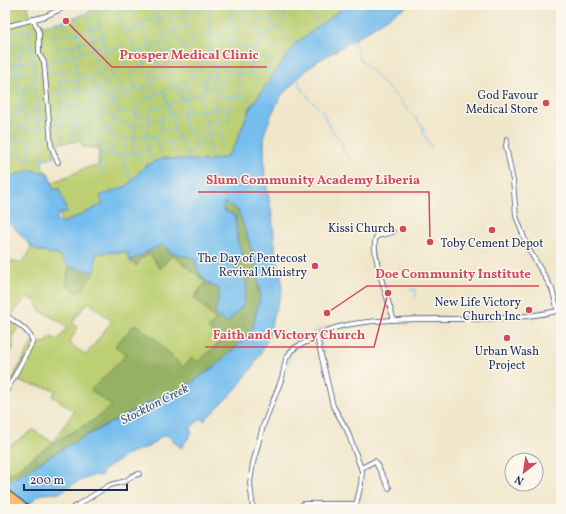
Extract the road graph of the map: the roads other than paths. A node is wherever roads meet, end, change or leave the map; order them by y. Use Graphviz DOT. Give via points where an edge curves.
graph roads {
  1 [pos="69,5"];
  2 [pos="33,19"];
  3 [pos="5,27"];
  4 [pos="507,139"];
  5 [pos="58,162"];
  6 [pos="393,232"];
  7 [pos="560,310"];
  8 [pos="5,314"];
  9 [pos="391,320"];
  10 [pos="317,337"];
  11 [pos="6,392"];
  12 [pos="360,468"];
  13 [pos="139,474"];
  14 [pos="389,488"];
  15 [pos="5,492"];
  16 [pos="5,498"];
  17 [pos="303,504"];
  18 [pos="355,504"];
  19 [pos="20,509"];
  20 [pos="27,509"];
  21 [pos="71,509"];
  22 [pos="254,509"];
  23 [pos="355,509"];
  1 -- 2 [label="street"];
  2 -- 3 [label="street"];
  2 -- 5 [label="street" via="39,32 39,54 44,62 51,144"];
  4 -- 7 [label="street" via="516,216 528,248 552,289"];
  6 -- 9 [label="street" via="377,236 374,247 393,317"];
  7 -- 9 [label="street" via="493,318"];
  8 -- 11 [label="street" via="20,325 33,341"];
  9 -- 10 [label="street" via="336,327 324,331"];
  10 -- 12 [label="street" via="333,406 347,430"];
  10 -- 22 [label="street" via="296,347 286,359 253,463 250,483"];
  12 -- 14 [label="street" via="375,461"];
  12 -- 18 [label="street" via="362,479"];
  13 -- 21 [label="street" via="110,485"];
  15 -- 20 [label="main road"];
  16 -- 19 [label="main road"];
  17 -- 18 [label="street"];
  18 -- 23 [label="street"];
}
